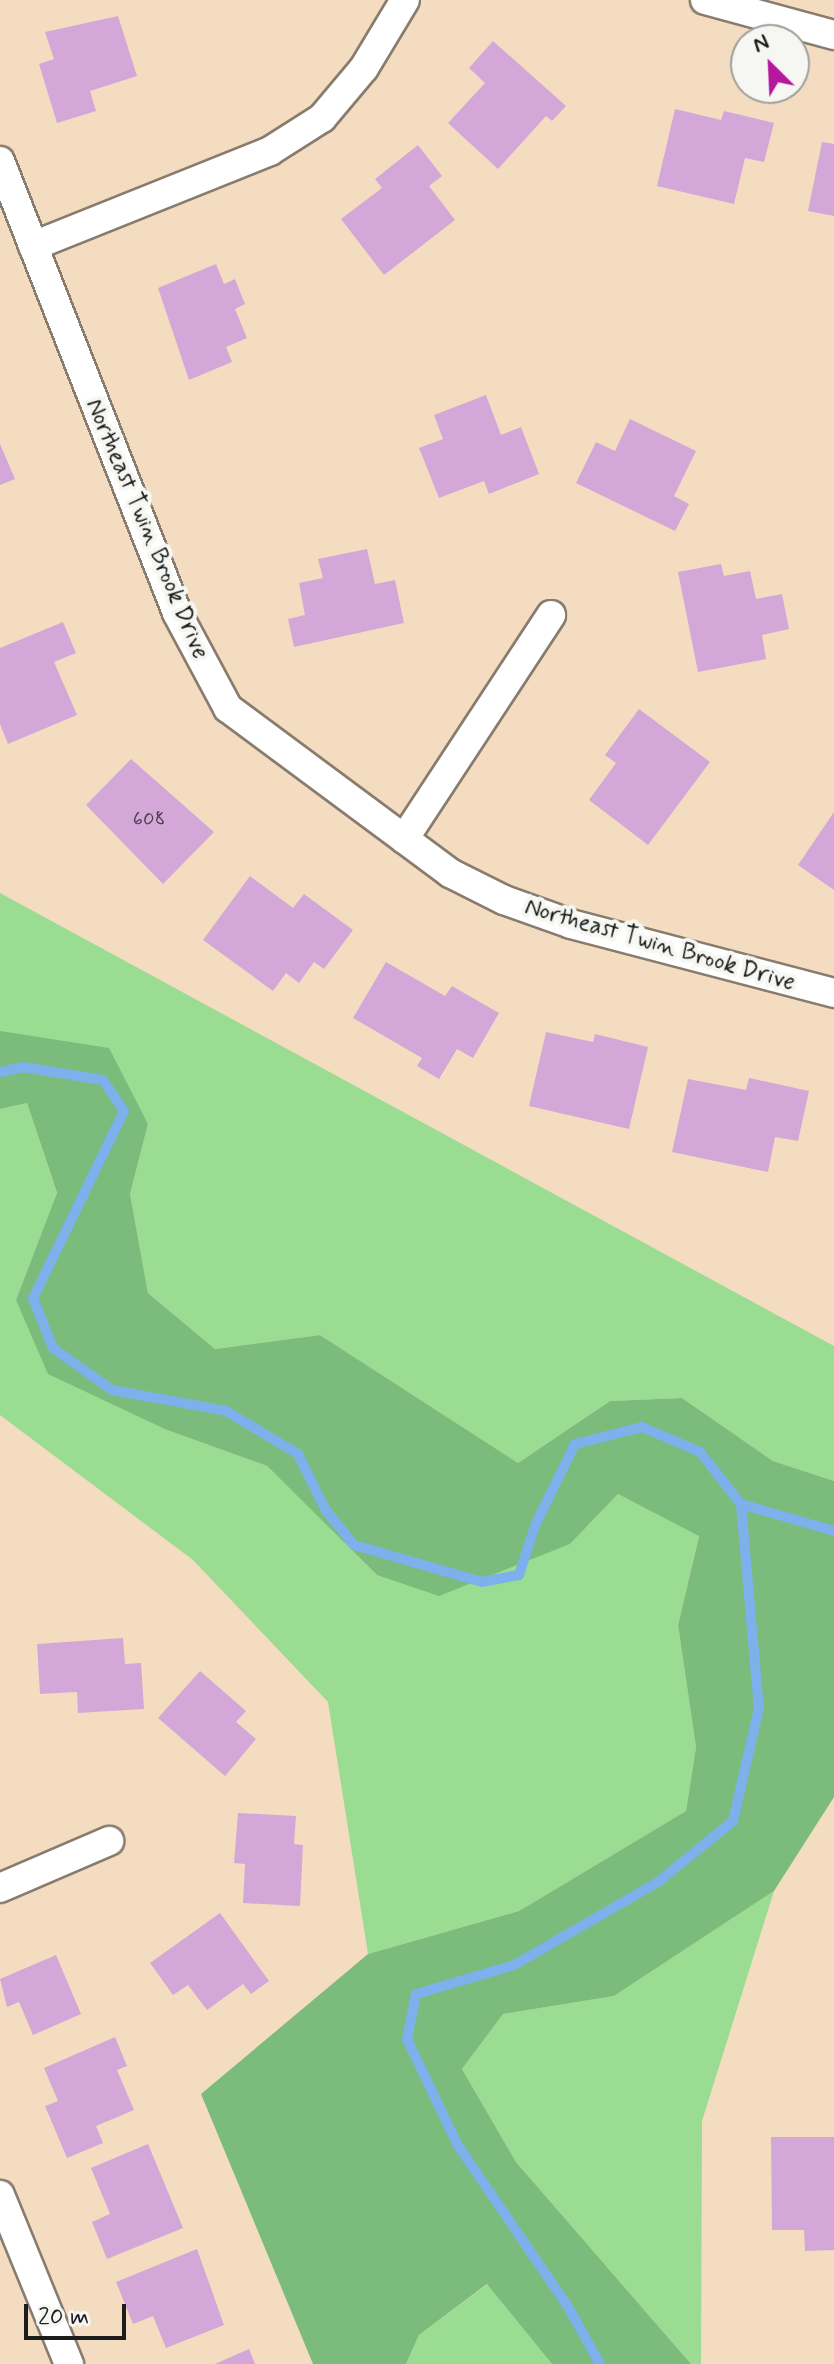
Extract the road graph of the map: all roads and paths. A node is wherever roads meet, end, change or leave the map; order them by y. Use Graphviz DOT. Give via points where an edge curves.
graph roads {
  1 [pos="405,0"];
  2 [pos="705,0"];
  3 [pos="834,35"];
  4 [pos="0,161"];
  5 [pos="33,246"];
  6 [pos="551,615"];
  7 [pos="404,839"];
  8 [pos="834,993"];
  9 [pos="109,1841"];
  10 [pos="0,1888"];
  11 [pos="0,2195"];
  12 [pos="11,2253"];
  13 [pos="69,2364"];
  1 -- 5 [label="street" via="371,58 322,118 270,151"];
  2 -- 3 [label="street"];
  4 -- 5 [label="street, Northeast Twin Brook Drive"];
  5 -- 7 [label="street, Northeast Twin Brook Drive" via="177,613 228,708"];
  6 -- 7 [label="street"];
  7 -- 8 [label="street, Northeast Twin Brook Drive" via="450,873 571,924"];
  9 -- 10 [label="street"];
  11 -- 12 [label="street"];
  12 -- 13 [label="street"];
}
